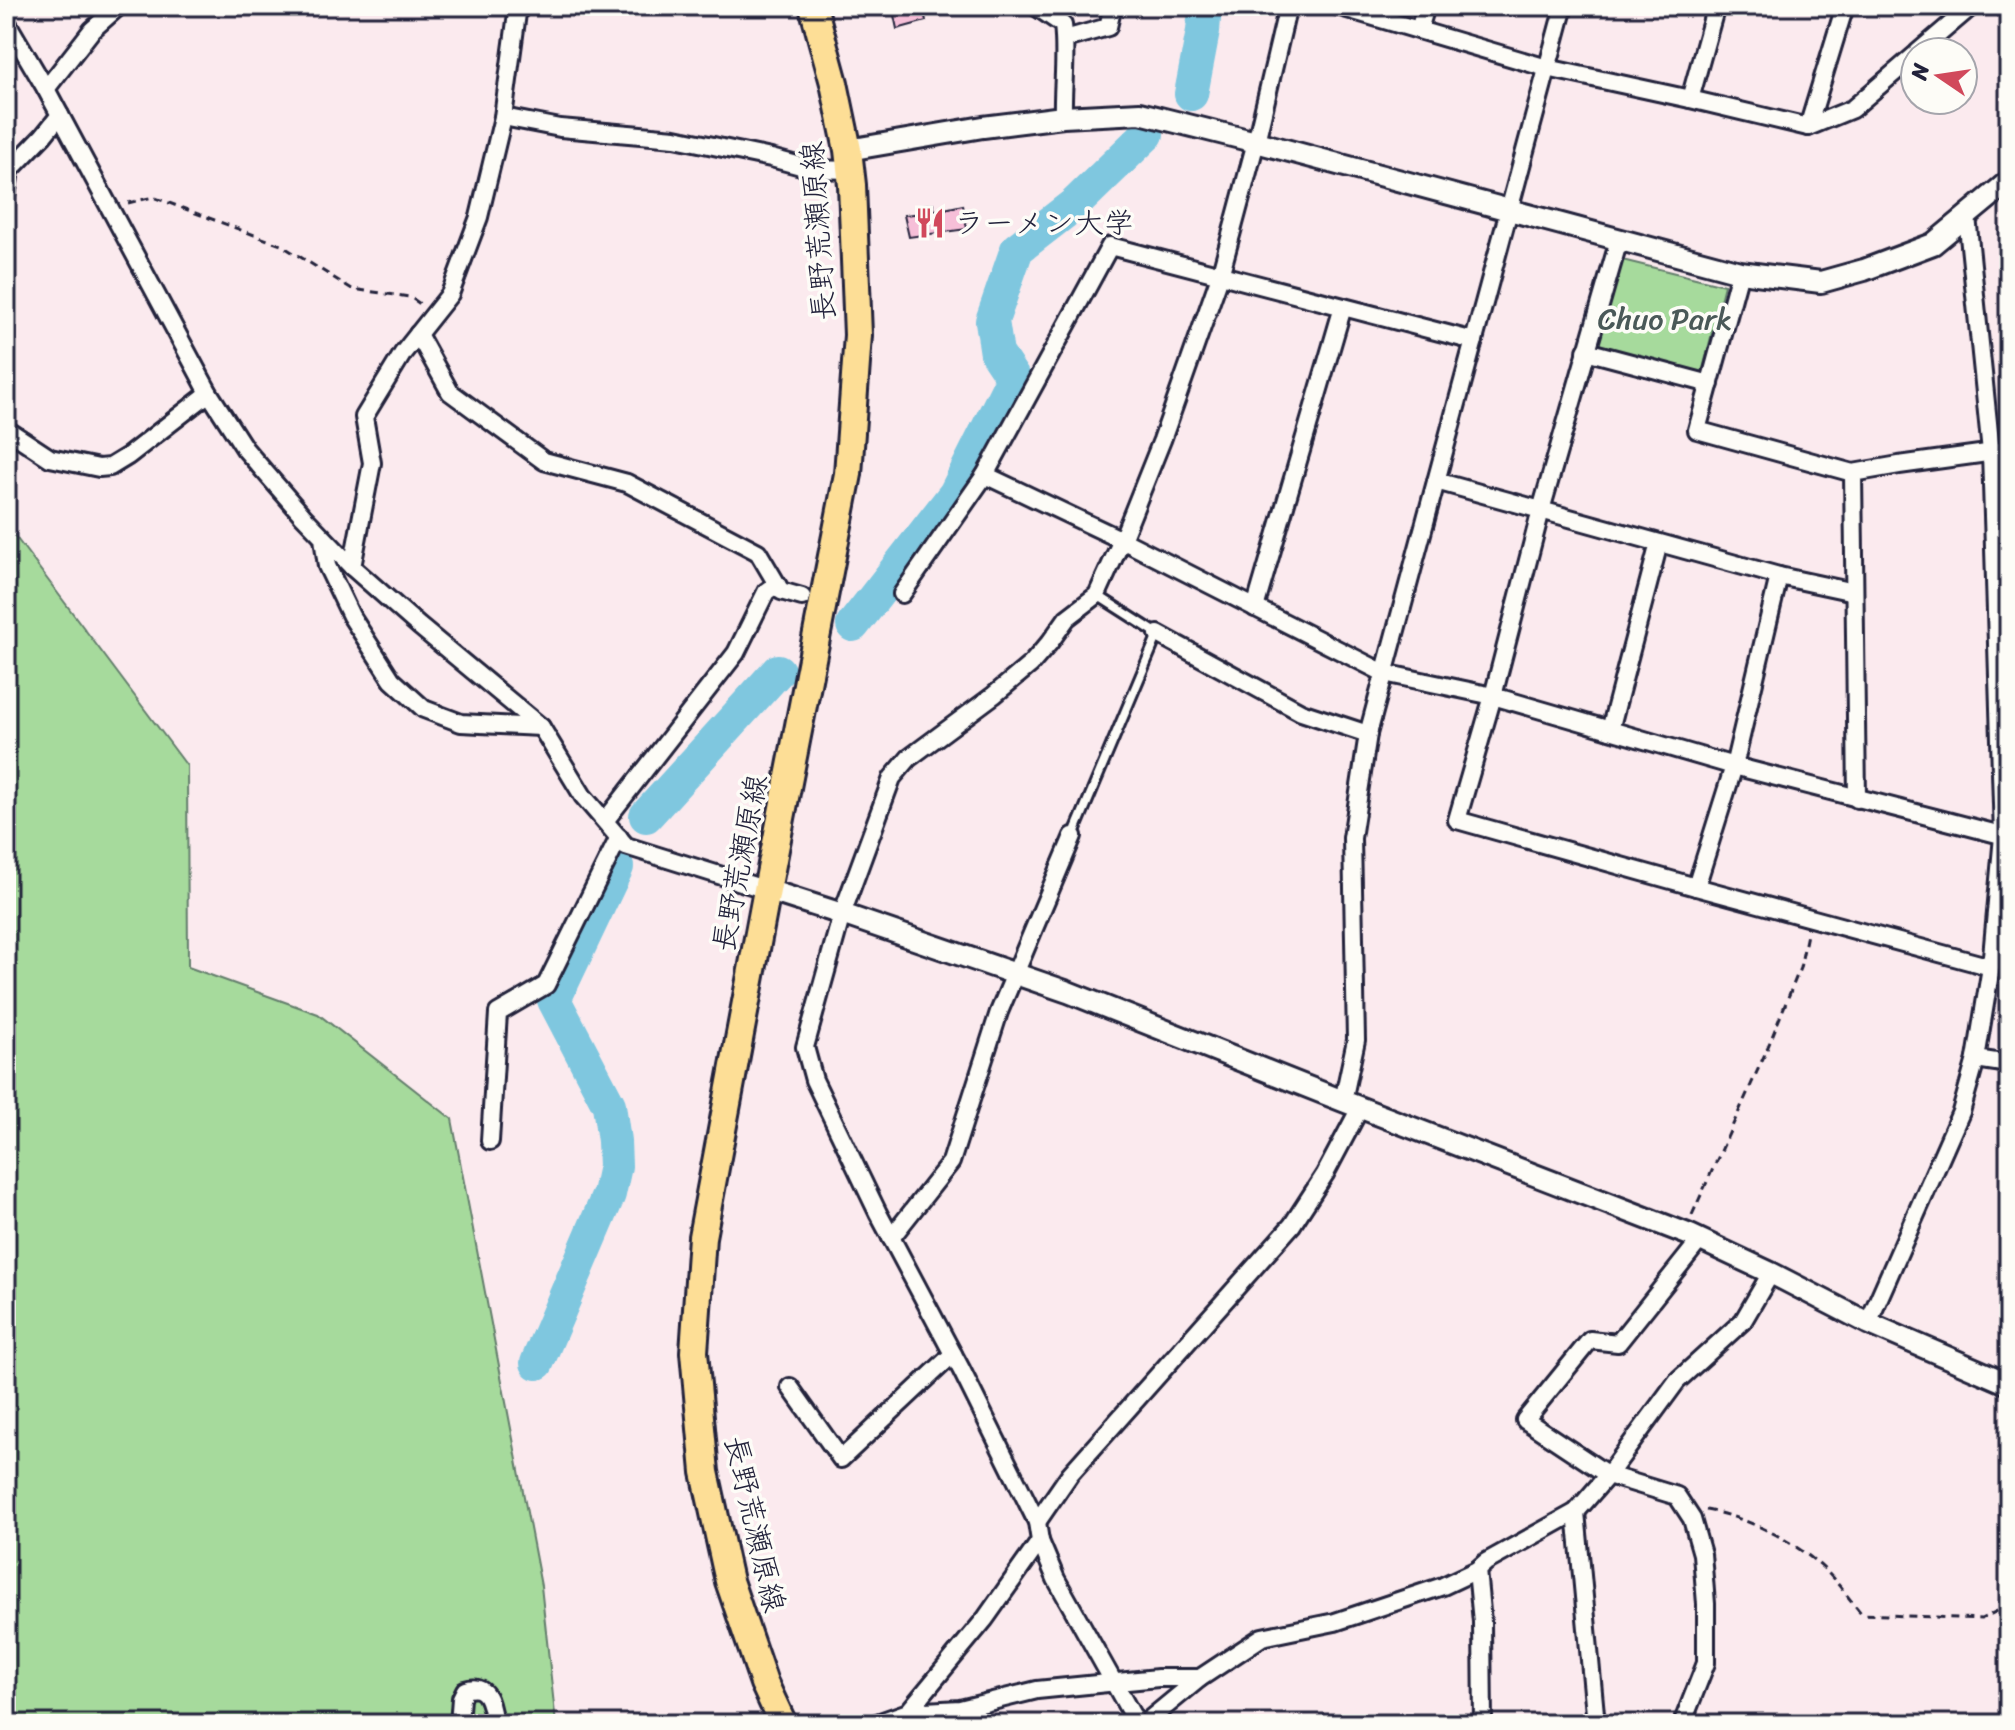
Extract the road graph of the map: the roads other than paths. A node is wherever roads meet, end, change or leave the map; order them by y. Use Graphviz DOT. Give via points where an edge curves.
graph roads {
  1 [pos="119,6"];
  2 [pos="518,6"];
  3 [pos="813,6"];
  4 [pos="1035,6"];
  5 [pos="1113,6"];
  6 [pos="1288,6"];
  7 [pos="1337,6"];
  8 [pos="1426,6"];
  9 [pos="1564,6"];
  10 [pos="1716,6"];
  11 [pos="1845,6"];
  12 [pos="1972,6"];
  13 [pos="6,21"];
  14 [pos="1419,30"];
  15 [pos="1937,36"];
  16 [pos="1065,39"];
  17 [pos="1547,68"];
  18 [pos="1899,69"];
  19 [pos="46,89"];
  20 [pos="1690,99"];
  21 [pos="60,115"];
  22 [pos="503,117"];
  23 [pos="1063,117"];
  24 [pos="1808,127"];
  25 [pos="1256,142"];
  26 [pos="849,160"];
  27 [pos="8,170"];
  28 [pos="2009,181"];
  29 [pos="6,197"];
  30 [pos="1510,210"];
  31 [pos="1967,216"];
  32 [pos="1619,240"];
  33 [pos="1740,272"];
  34 [pos="1220,276"];
  35 [pos="1343,307"];
  36 [pos="418,334"];
  37 [pos="1474,341"];
  38 [pos="1586,351"];
  39 [pos="1710,384"];
  40 [pos="209,393"];
  41 [pos="6,429"];
  42 [pos="2009,450"];
  43 [pos="1991,452"];
  44 [pos="1853,473"];
  45 [pos="985,475"];
  46 [pos="1436,481"];
  47 [pos="1541,510"];
  48 [pos="323,538"];
  49 [pos="1122,540"];
  50 [pos="1659,543"];
  51 [pos="352,567"];
  52 [pos="1779,576"];
  53 [pos="777,584"];
  54 [pos="1854,592"];
  55 [pos="902,594"];
  56 [pos="1097,595"];
  57 [pos="802,597"];
  58 [pos="1255,608"];
  59 [pos="1158,634"];
  60 [pos="1384,673"];
  61 [pos="1493,696"];
  62 [pos="541,727"];
  63 [pos="1610,730"];
  64 [pos="1368,734"];
  65 [pos="1734,766"];
  66 [pos="1857,799"];
  67 [pos="605,821"];
  68 [pos="1073,836"];
  69 [pos="619,837"];
  70 [pos="2006,837"];
  71 [pos="1696,887"];
  72 [pos="767,890"];
  73 [pos="842,914"];
  74 [pos="1991,967"];
  75 [pos="1016,974"];
  76 [pos="1976,1059"];
  77 [pos="2009,1064"];
  78 [pos="1351,1104"];
  79 [pos="490,1141"];
  80 [pos="1692,1236"];
  81 [pos="891,1238"];
  82 [pos="1771,1273"];
  83 [pos="1868,1323"];
  84 [pos="953,1354"];
  85 [pos="2009,1384"];
  86 [pos="790,1387"];
  87 [pos="1608,1475"];
  88 [pos="1576,1512"];
  89 [pos="1037,1522"];
  90 [pos="1040,1541"];
  91 [pos="1477,1570"];
  92 [pos="1200,1678"];
  93 [pos="1114,1683"];
  94 [pos="908,1712"];
  95 [pos="459,1724"];
  96 [pos="494,1724"];
  97 [pos="783,1724"];
  98 [pos="874,1724"];
  99 [pos="1137,1724"];
  100 [pos="1144,1724"];
  101 [pos="1483,1724"];
  102 [pos="1596,1724"];
  103 [pos="1682,1724"];
  1 -- 19 [label="street" via="92,30"];
  2 -- 22 [label="street"];
  3 -- 26 [label="main road, 長野荒瀬原線"];
  4 -- 16 [label="street" via="1063,25"];
  5 -- 16 [label="street" via="1108,27"];
  6 -- 25 [label="street"];
  7 -- 14 [label="street"];
  8 -- 14 [label="street"];
  9 -- 17 [label="street"];
  10 -- 20 [label="street"];
  11 -- 24 [label="street"];
  12 -- 15 [label="street"];
  13 -- 19 [label="street"];
  14 -- 17 [label="street"];
  16 -- 23 [label="street"];
  17 -- 20 [label="street"];
  17 -- 30 [label="street"];
  18 -- 24 [label="street" via="1852,109"];
  19 -- 21 [label="street"];
  20 -- 24 [label="street"];
  21 -- 27 [label="street"];
  21 -- 40 [label="street"];
  22 -- 26 [label="street" via="560,128 675,138 812,169"];
  22 -- 36 [label="street" via="479,217 450,294"];
  23 -- 25 [label="street" via="1140,113"];
  23 -- 26 [label="street" via="983,127"];
  25 -- 30 [label="street"];
  25 -- 34 [label="street"];
  26 -- 72 [label="main road, 長野荒瀬原線" via="858,335 848,474"];
  27 -- 29 [label="street"];
  28 -- 31 [label="street"];
  30 -- 32 [label="street"];
  30 -- 37 [label="street"];
  31 -- 33 [label="street" via="1933,244 1821,282"];
  31 -- 43 [label="street"];
  32 -- 33 [label="street"];
  32 -- 38 [label="street"];
  33 -- 39 [label="street"];
  34 -- 35 [label="street"];
  34 -- 45 [label="street" via="1110,246"];
  34 -- 49 [label="street"];
  35 -- 37 [label="street"];
  35 -- 58 [label="street"];
  36 -- 51 [label="street" via="364,417 372,463"];
  36 -- 53 [label="street" via="450,392 544,461 627,483 758,552"];
  37 -- 46 [label="street"];
  38 -- 39 [label="street"];
  38 -- 47 [label="street"];
  39 -- 44 [label="street" via="1697,430"];
  40 -- 41 [label="street" via="110,467 50,458"];
  40 -- 48 [label="street" via="245,449"];
  42 -- 43 [label="street"];
  43 -- 44 [label="street"];
  43 -- 70 [label="street"];
  44 -- 54 [label="street"];
  45 -- 49 [label="street"];
  45 -- 55 [label="street"];
  46 -- 47 [label="street"];
  46 -- 60 [label="street"];
  47 -- 50 [label="street"];
  47 -- 61 [label="street"];
  48 -- 51 [label="street"];
  48 -- 62 [label="street" via="327,566 351,616 392,680 424,709 461,723"];
  49 -- 56 [label="street"];
  49 -- 58 [label="street"];
  50 -- 52 [label="street"];
  50 -- 63 [label="street"];
  51 -- 62 [label="street"];
  52 -- 54 [label="street"];
  52 -- 65 [label="street"];
  53 -- 57 [label="street" via="781,591"];
  53 -- 67 [label="street" via="766,592 736,653"];
  54 -- 66 [label="street"];
  56 -- 59 [label="lane"];
  56 -- 73 [label="street" via="1067,618 1031,664 909,758 892,778"];
  58 -- 60 [label="street"];
  59 -- 64 [label="street" via="1301,712"];
  59 -- 68 [label="lane"];
  60 -- 61 [label="street"];
  60 -- 64 [label="street"];
  61 -- 63 [label="street"];
  61 -- 71 [label="street" via="1457,820"];
  62 -- 67 [label="street" via="583,796"];
  63 -- 65 [label="street"];
  64 -- 78 [label="street" via="1352,838 1356,1040"];
  65 -- 66 [label="street"];
  65 -- 71 [label="street"];
  66 -- 70 [label="street"];
  67 -- 69 [label="street"];
  68 -- 75 [label="street"];
  69 -- 72 [label="street" via="626,846"];
  69 -- 79 [label="street" via="546,985 498,1013"];
  70 -- 74 [label="street"];
  71 -- 74 [label="street"];
  72 -- 73 [label="street"];
  72 -- 97 [label="main road, 長野荒瀬原線" via="702,1237 694,1352 705,1472 729,1581"];
  73 -- 75 [label="street"];
  73 -- 81 [label="street" via="805,1047 814,1080"];
  74 -- 76 [label="street"];
  75 -- 78 [label="street"];
  75 -- 81 [label="street" via="951,1162"];
  76 -- 77 [label="street"];
  76 -- 83 [label="street" via="1961,1112"];
  78 -- 80 [label="street"];
  78 -- 89 [label="street" via="1325,1174 1292,1225 1070,1474"];
  80 -- 82 [label="street"];
  80 -- 87 [label="street" via="1618,1343 1590,1340 1525,1420"];
  81 -- 84 [label="street"];
  82 -- 83 [label="street"];
  82 -- 87 [label="street" via="1743,1321 1677,1381"];
  83 -- 85 [label="street"];
  84 -- 86 [label="street" via="841,1459"];
  84 -- 89 [label="street"];
  87 -- 88 [label="street"];
  87 -- 103 [label="street" via="1677,1496 1692,1519 1702,1554 1706,1663"];
  88 -- 91 [label="street"];
  88 -- 102 [label="street"];
  89 -- 90 [label="street"];
  90 -- 93 [label="street"];
  90 -- 94 [label="street" via="985,1619"];
  91 -- 92 [label="street" via="1335,1622 1262,1637"];
  91 -- 101 [label="street"];
  92 -- 93 [label="street"];
  92 -- 100 [label="street"];
  93 -- 94 [label="street" via="1037,1690 960,1709"];
  93 -- 99 [label="street"];
  94 -- 98 [label="street"];
  95 -- 96 [label="street" via="461,1698 473,1687 487,1696"];
}
